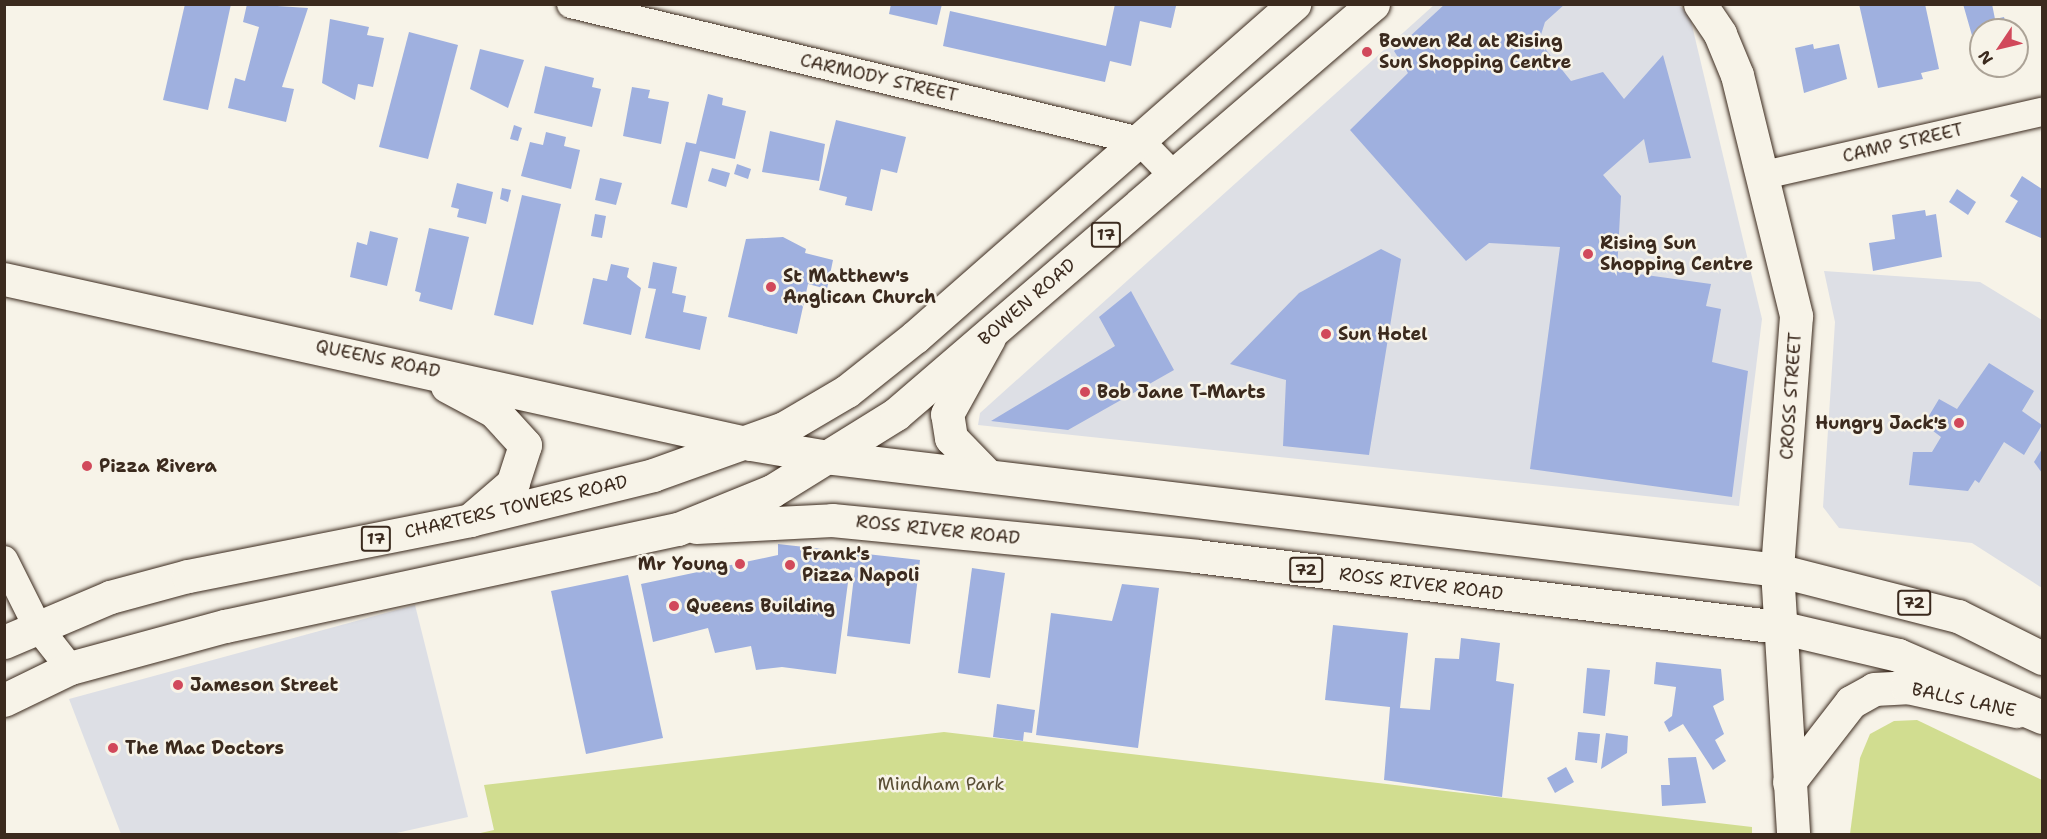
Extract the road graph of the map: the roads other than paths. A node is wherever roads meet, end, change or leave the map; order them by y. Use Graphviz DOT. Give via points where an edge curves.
graph roads {
  1 [pos="571,4"];
  2 [pos="1294,4"];
  3 [pos="1373,4"];
  4 [pos="1700,4"];
  5 [pos="1727,4"];
  6 [pos="2043,112"];
  7 [pos="1751,119"];
  8 [pos="1140,141"];
  9 [pos="1764,175"];
  10 [pos="1174,176"];
  11 [pos="4,279"];
  12 [pos="992,333"];
  13 [pos="402,364"];
  14 [pos="751,444"];
  15 [pos="834,458"];
  16 [pos="988,476"];
  17 [pos="470,520"];
  18 [pos="678,529"];
  19 [pos="4,560"];
  20 [pos="1777,570"];
  21 [pos="37,626"];
  22 [pos="1779,627"];
  23 [pos="4,642"];
  24 [pos="2043,658"];
  25 [pos="70,668"];
  26 [pos="4,700"];
  27 [pos="2040,716"];
  28 [pos="1789,782"];
  29 [pos="1793,834"];
  1 -- 8 [label="street, CARMODY STREET"];
  2 -- 8 [label="main road, 17"];
  3 -- 10 [label="main road, BOWEN ROAD / 17"];
  4 -- 7 [label="main road, CROSS STREET" via="1728,50"];
  5 -- 7 [label="main road, CROSS STREET"];
  6 -- 9 [label="street, CAMP STREET"];
  7 -- 9 [label="main road, CROSS STREET"];
  8 -- 10 [label="street"];
  8 -- 14 [label="main road, 17" via="847,391"];
  9 -- 20 [label="main road, CROSS STREET" via="1797,335"];
  10 -- 12 [label="main road, BOWEN ROAD / 17"];
  11 -- 13 [label="main road, QUEENS ROAD"];
  12 -- 15 [label="main road, BOWEN ROAD / 17" via="896,414"];
  12 -- 16 [label="main road" via="947,414 951,438"];
  13 -- 14 [label="main road, QUEENS ROAD"];
  13 -- 17 [label="main road" via="494,411 521,436 526,454 519,475"];
  14 -- 15 [label="main road"];
  14 -- 17 [label="main road, CHARTERS TOWERS ROAD / 17" via="665,472"];
  15 -- 16 [label="main road, 72"];
  15 -- 18 [label="main road, BOWEN ROAD / 17" via="746,504"];
  16 -- 20 [label="main road, 72"];
  17 -- 21 [label="main road, CHARTERS TOWERS ROAD / 17" via="188,576"];
  18 -- 22 [label="main road, ROSS RIVER ROAD / 72" via="832,520 1196,556"];
  18 -- 25 [label="main road, 17" via="225,626"];
  19 -- 21 [label="street"];
  20 -- 22 [label="main road"];
  20 -- 24 [label="main road, 72" via="1958,616"];
  21 -- 23 [label="main road, CHARTERS TOWERS ROAD / 17"];
  21 -- 25 [label="street"];
  22 -- 27 [label="main road, ROSS RIVER ROAD / 72" via="1898,655"];
  22 -- 28 [label="main road"];
  25 -- 26 [label="main road, 17"];
  27 -- 28 [label="main road, BALLS LANE" via="1907,687 1874,689 1851,702"];
  28 -- 29 [label="main road"];
}
